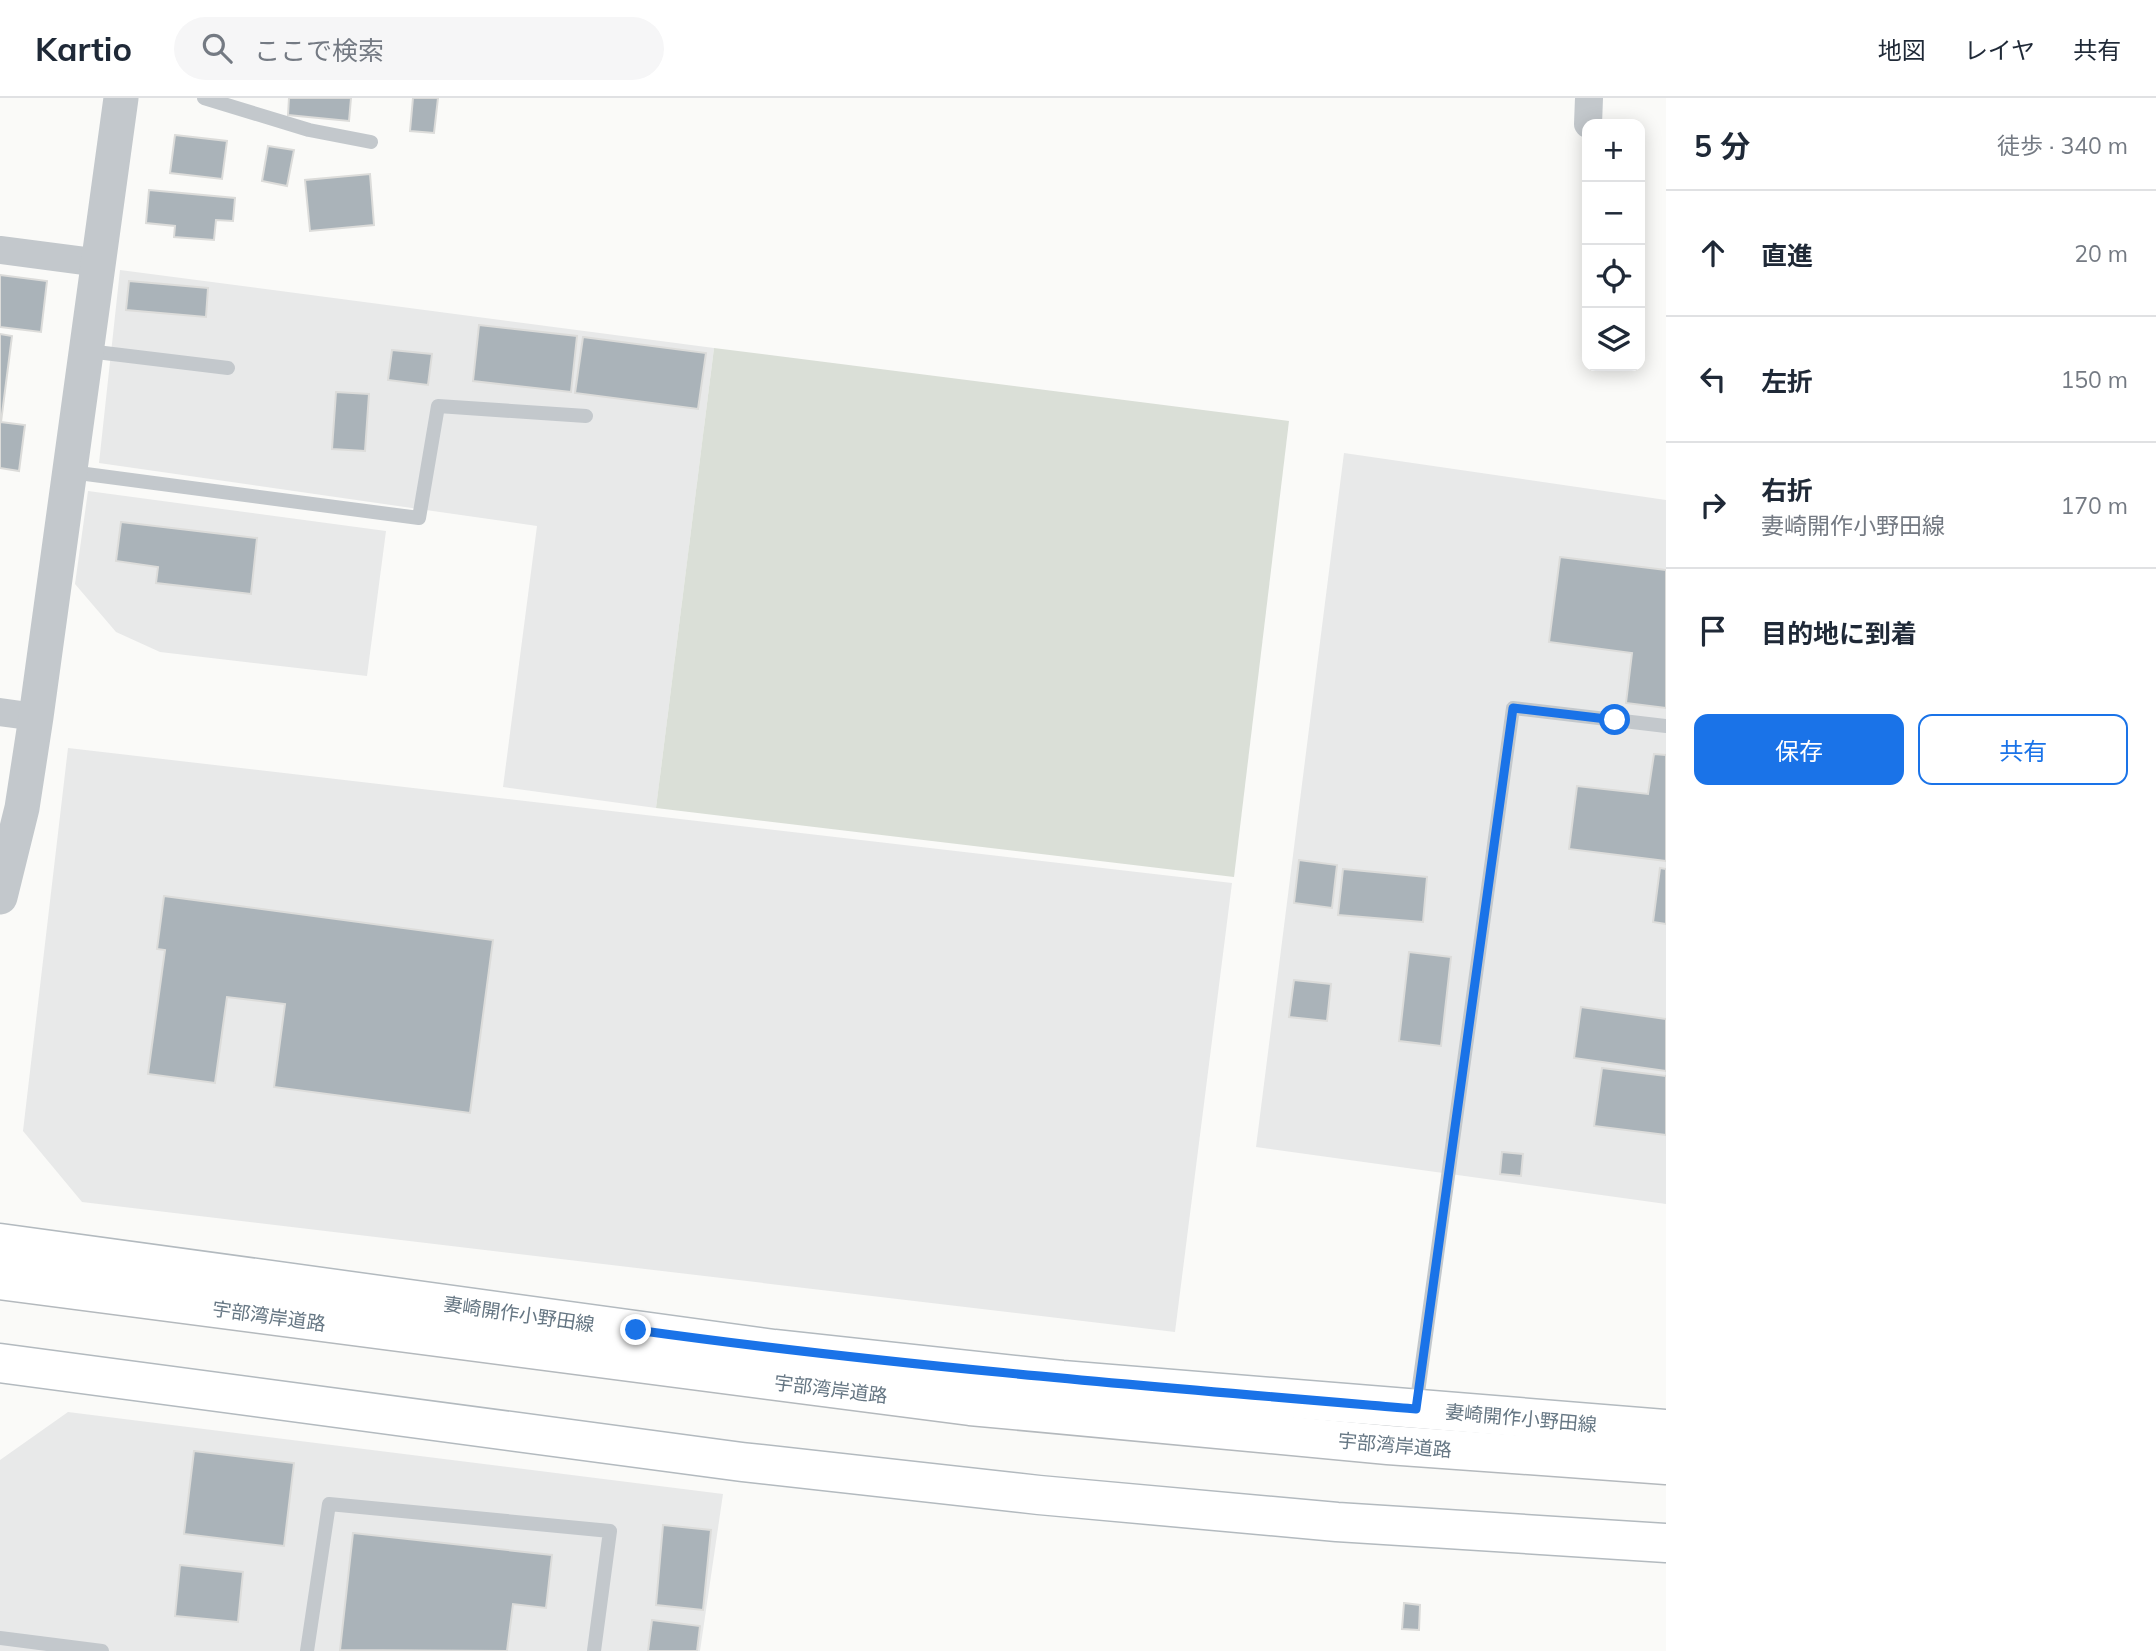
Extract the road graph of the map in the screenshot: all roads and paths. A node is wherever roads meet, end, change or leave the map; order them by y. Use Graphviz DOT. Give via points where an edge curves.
graph roads {
  1 [pos="121,98"];
  2 [pos="204,98"];
  3 [pos="1589,98"];
  4 [pos="1588,119"];
  5 [pos="371,142"];
  6 [pos="0,250"];
  7 [pos="100,263"];
  8 [pos="88,351"];
  9 [pos="228,368"];
  10 [pos="586,416"];
  11 [pos="71,472"];
  12 [pos="0,712"];
  13 [pos="36,717"];
  14 [pos="1666,726"];
  15 [pos="0,897"];
  16 [pos="0,1243"];
  17 [pos="0,1280"];
  18 [pos="0,1363"];
  19 [pos="1416,1409"];
  20 [pos="1666,1429"];
  21 [pos="1666,1465"];
  22 [pos="1666,1544"];
  23 [pos="0,1638"];
  24 [pos="102,1651"];
  25 [pos="307,1651"];
  26 [pos="594,1651"];
  1 -- 7 [label="street"];
  2 -- 5 [label="lane" via="309,130"];
  3 -- 4 [label="street"];
  6 -- 7 [label="street"];
  7 -- 8 [label="street"];
  8 -- 9 [label="lane"];
  8 -- 11 [label="street"];
  10 -- 11 [label="lane" via="438,406 419,518"];
  11 -- 13 [label="street"];
  12 -- 13 [label="street"];
  13 -- 15 [label="street" via="22,808"];
  14 -- 19 [label="lane" via="1513,708"];
  16 -- 19 [label="main road, 妻崎開作小野田線" via="774,1349 1062,1380"];
  17 -- 21 [label="main road, 宇部湾岸道路" via="970,1406 1388,1445"];
  18 -- 22 [label="main road" via="742,1462 1039,1495 1337,1522"];
  19 -- 20 [label="main road, 妻崎開作小野田線"];
  23 -- 24 [label="lane"];
  25 -- 26 [label="lane" via="329,1504 610,1531"];
}
